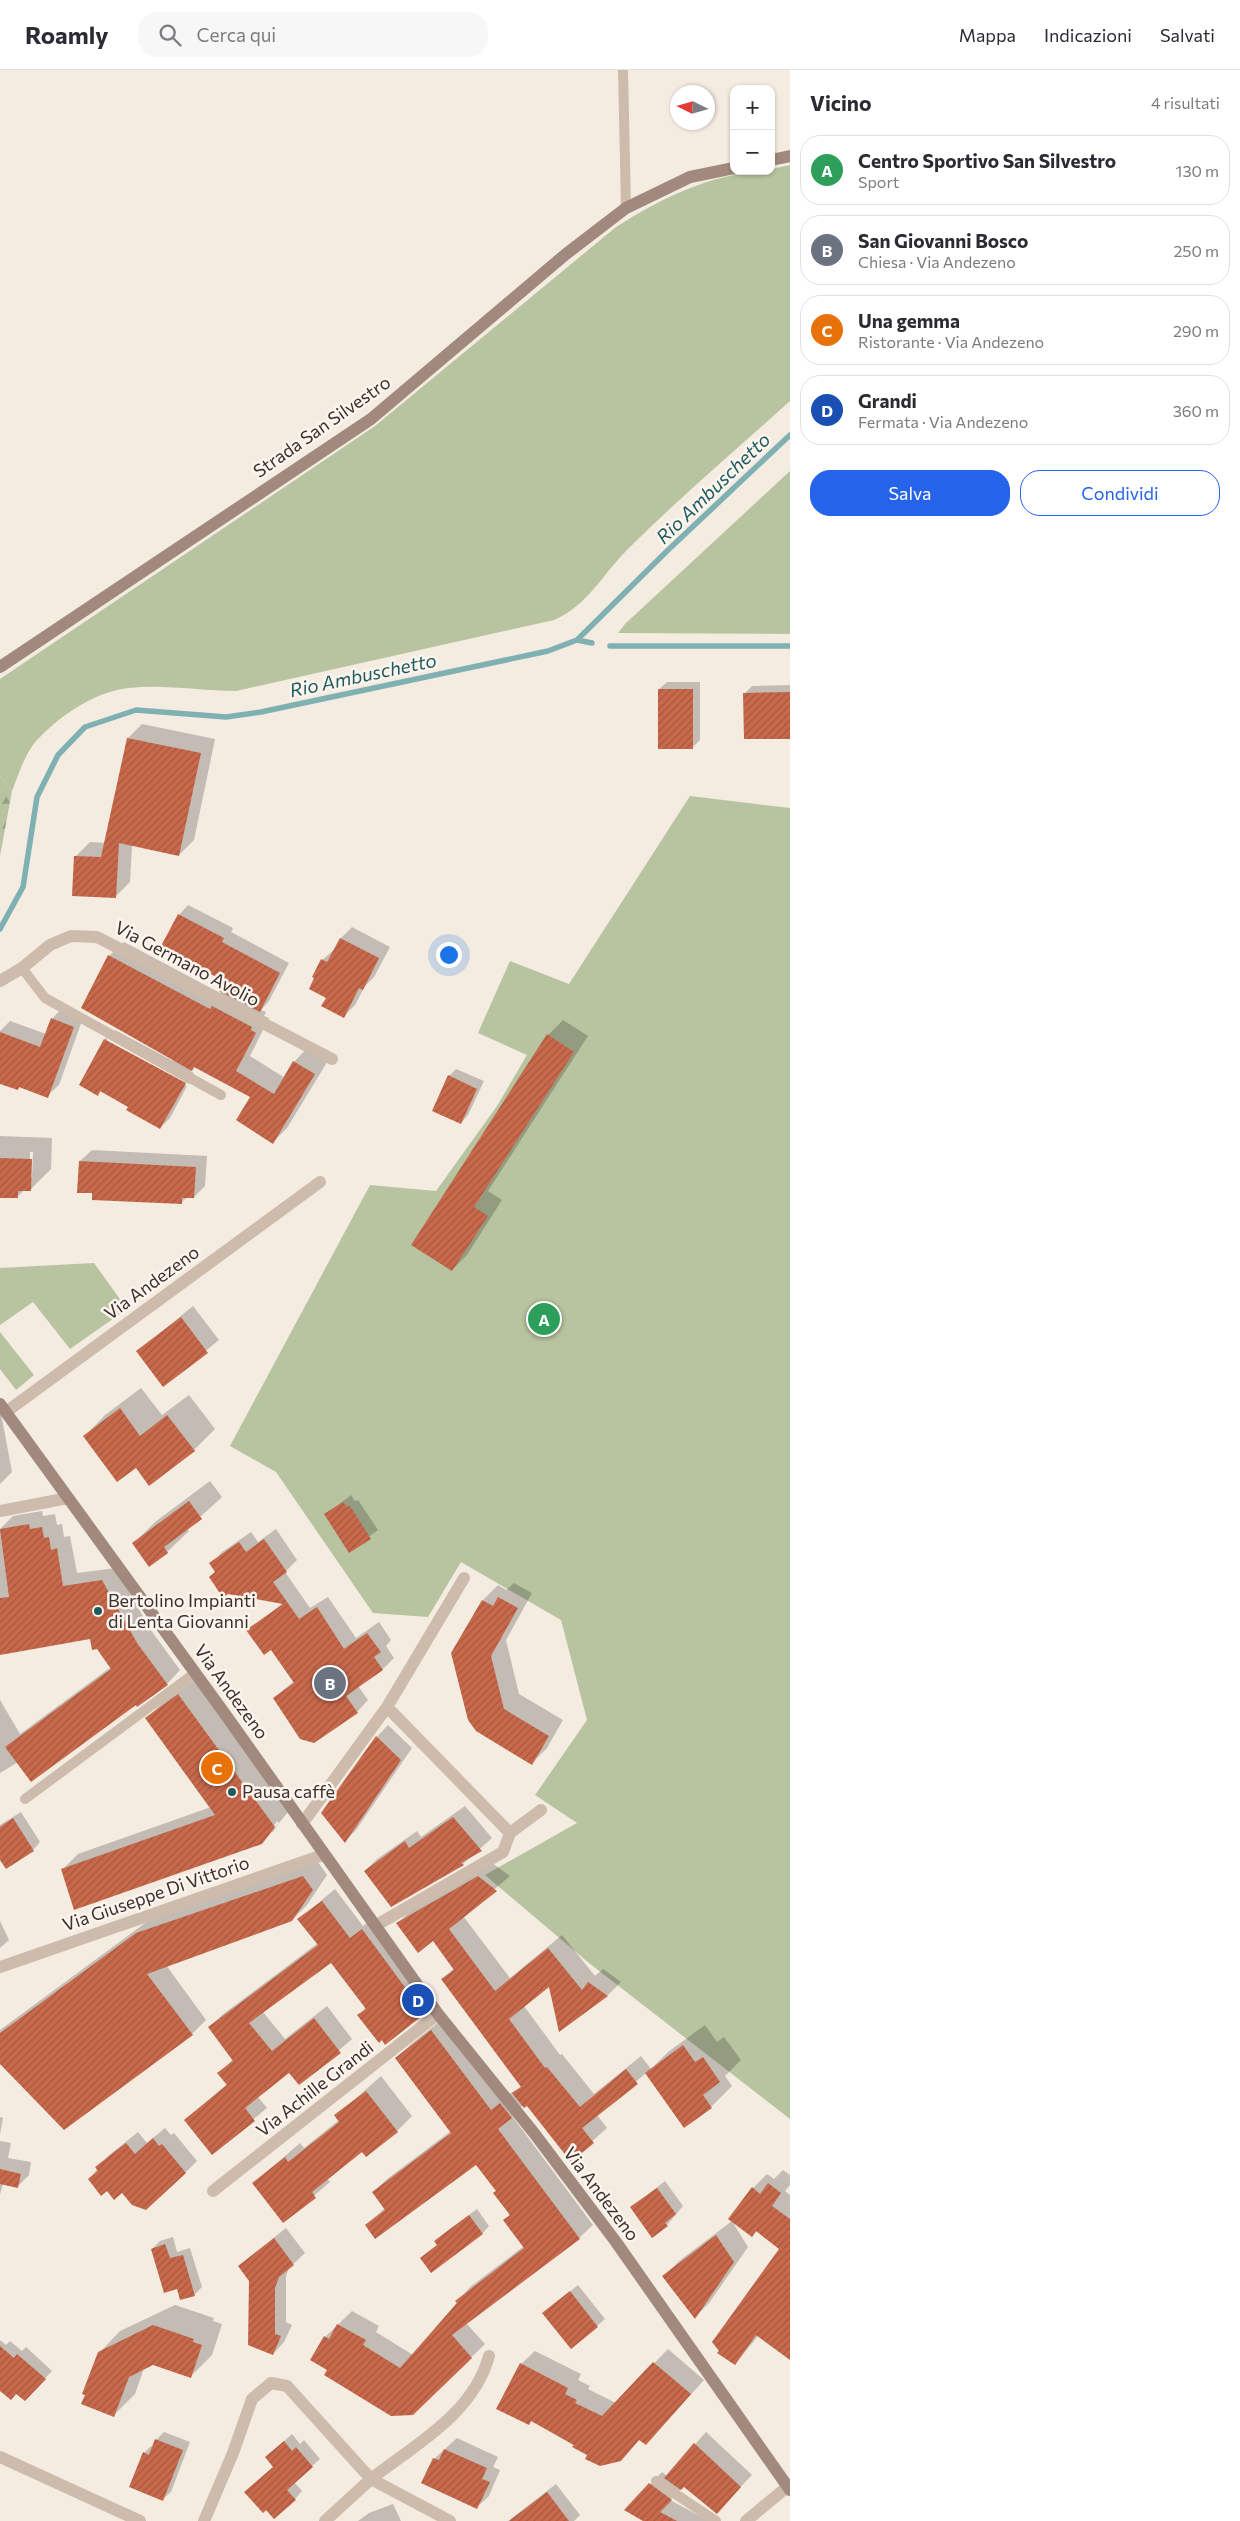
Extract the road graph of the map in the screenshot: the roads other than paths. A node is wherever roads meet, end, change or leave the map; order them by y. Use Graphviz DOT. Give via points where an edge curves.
graph roads {
  1 [pos="623,70"];
  2 [pos="790,156"];
  3 [pos="775,159"];
  4 [pos="730,169"];
  5 [pos="626,208"];
  6 [pos="0,667"];
  7 [pos="22,968"];
  8 [pos="0,981"];
  9 [pos="332,1060"];
  10 [pos="221,1095"];
  11 [pos="320,1182"];
  12 [pos="3,1408"];
  13 [pos="68,1498"];
  14 [pos="0,1511"];
  15 [pos="464,1578"];
  16 [pos="196,1673"];
  17 [pos="388,1707"];
  18 [pos="25,1799"];
  19 [pos="541,1810"];
  20 [pos="302,1824"];
  21 [pos="510,1833"];
  22 [pos="323,1855"];
  23 [pos="375,1926"];
  24 [pos="0,1967"];
  25 [pos="438,2014"];
  26 [pos="213,2191"];
  27 [pos="489,2356"];
  28 [pos="0,2456"];
  29 [pos="371,2479"];
  30 [pos="656,2481"];
  31 [pos="789,2488"];
  32 [pos="140,2521"];
  33 [pos="204,2521"];
  34 [pos="325,2521"];
  35 [pos="450,2521"];
  36 [pos="716,2521"];
  37 [pos="746,2521"];
  1 -- 5 [label="lane"];
  2 -- 3 [label="main road"];
  4 -- 5 [label="main road, Strada San Silvestro" via="690,177"];
  5 -- 6 [label="main road, Strada San Silvestro" via="566,254 371,419"];
  7 -- 8 [label="street, Via Germano Avolio"];
  7 -- 9 [label="street, Via Germano Avolio" via="50,944 71,936 97,937"];
  7 -- 10 [label="lane" via="44,998"];
  11 -- 12 [label="street, Via Andezeno"];
  12 -- 13 [label="main road, Via Andezeno"];
  13 -- 14 [label="street"];
  13 -- 16 [label="main road, Via Andezeno"];
  15 -- 17 [label="street"];
  16 -- 18 [label="lane"];
  16 -- 20 [label="main road, Via Andezeno"];
  17 -- 20 [label="street"];
  17 -- 21 [label="street"];
  19 -- 21 [label="street"];
  20 -- 22 [label="main road, Via Andezeno"];
  21 -- 23 [label="street" via="503,1852"];
  22 -- 23 [label="main road, Via Andezeno"];
  22 -- 24 [label="street, Via Giuseppe Di Vittorio"];
  23 -- 25 [label="main road, Via Andezeno"];
  25 -- 26 [label="street, Via Achille Grandi"];
  25 -- 31 [label="main road, Via Andezeno" via="616,2242"];
  27 -- 29 [label="street" via="469,2399 457,2412"];
  28 -- 32 [label="street"];
  29 -- 33 [label="street" via="287,2386 272,2383 252,2399"];
  29 -- 34 [label="street"];
  29 -- 35 [label="street"];
  30 -- 36 [label="lane"];
  31 -- 37 [label="street"];
}
